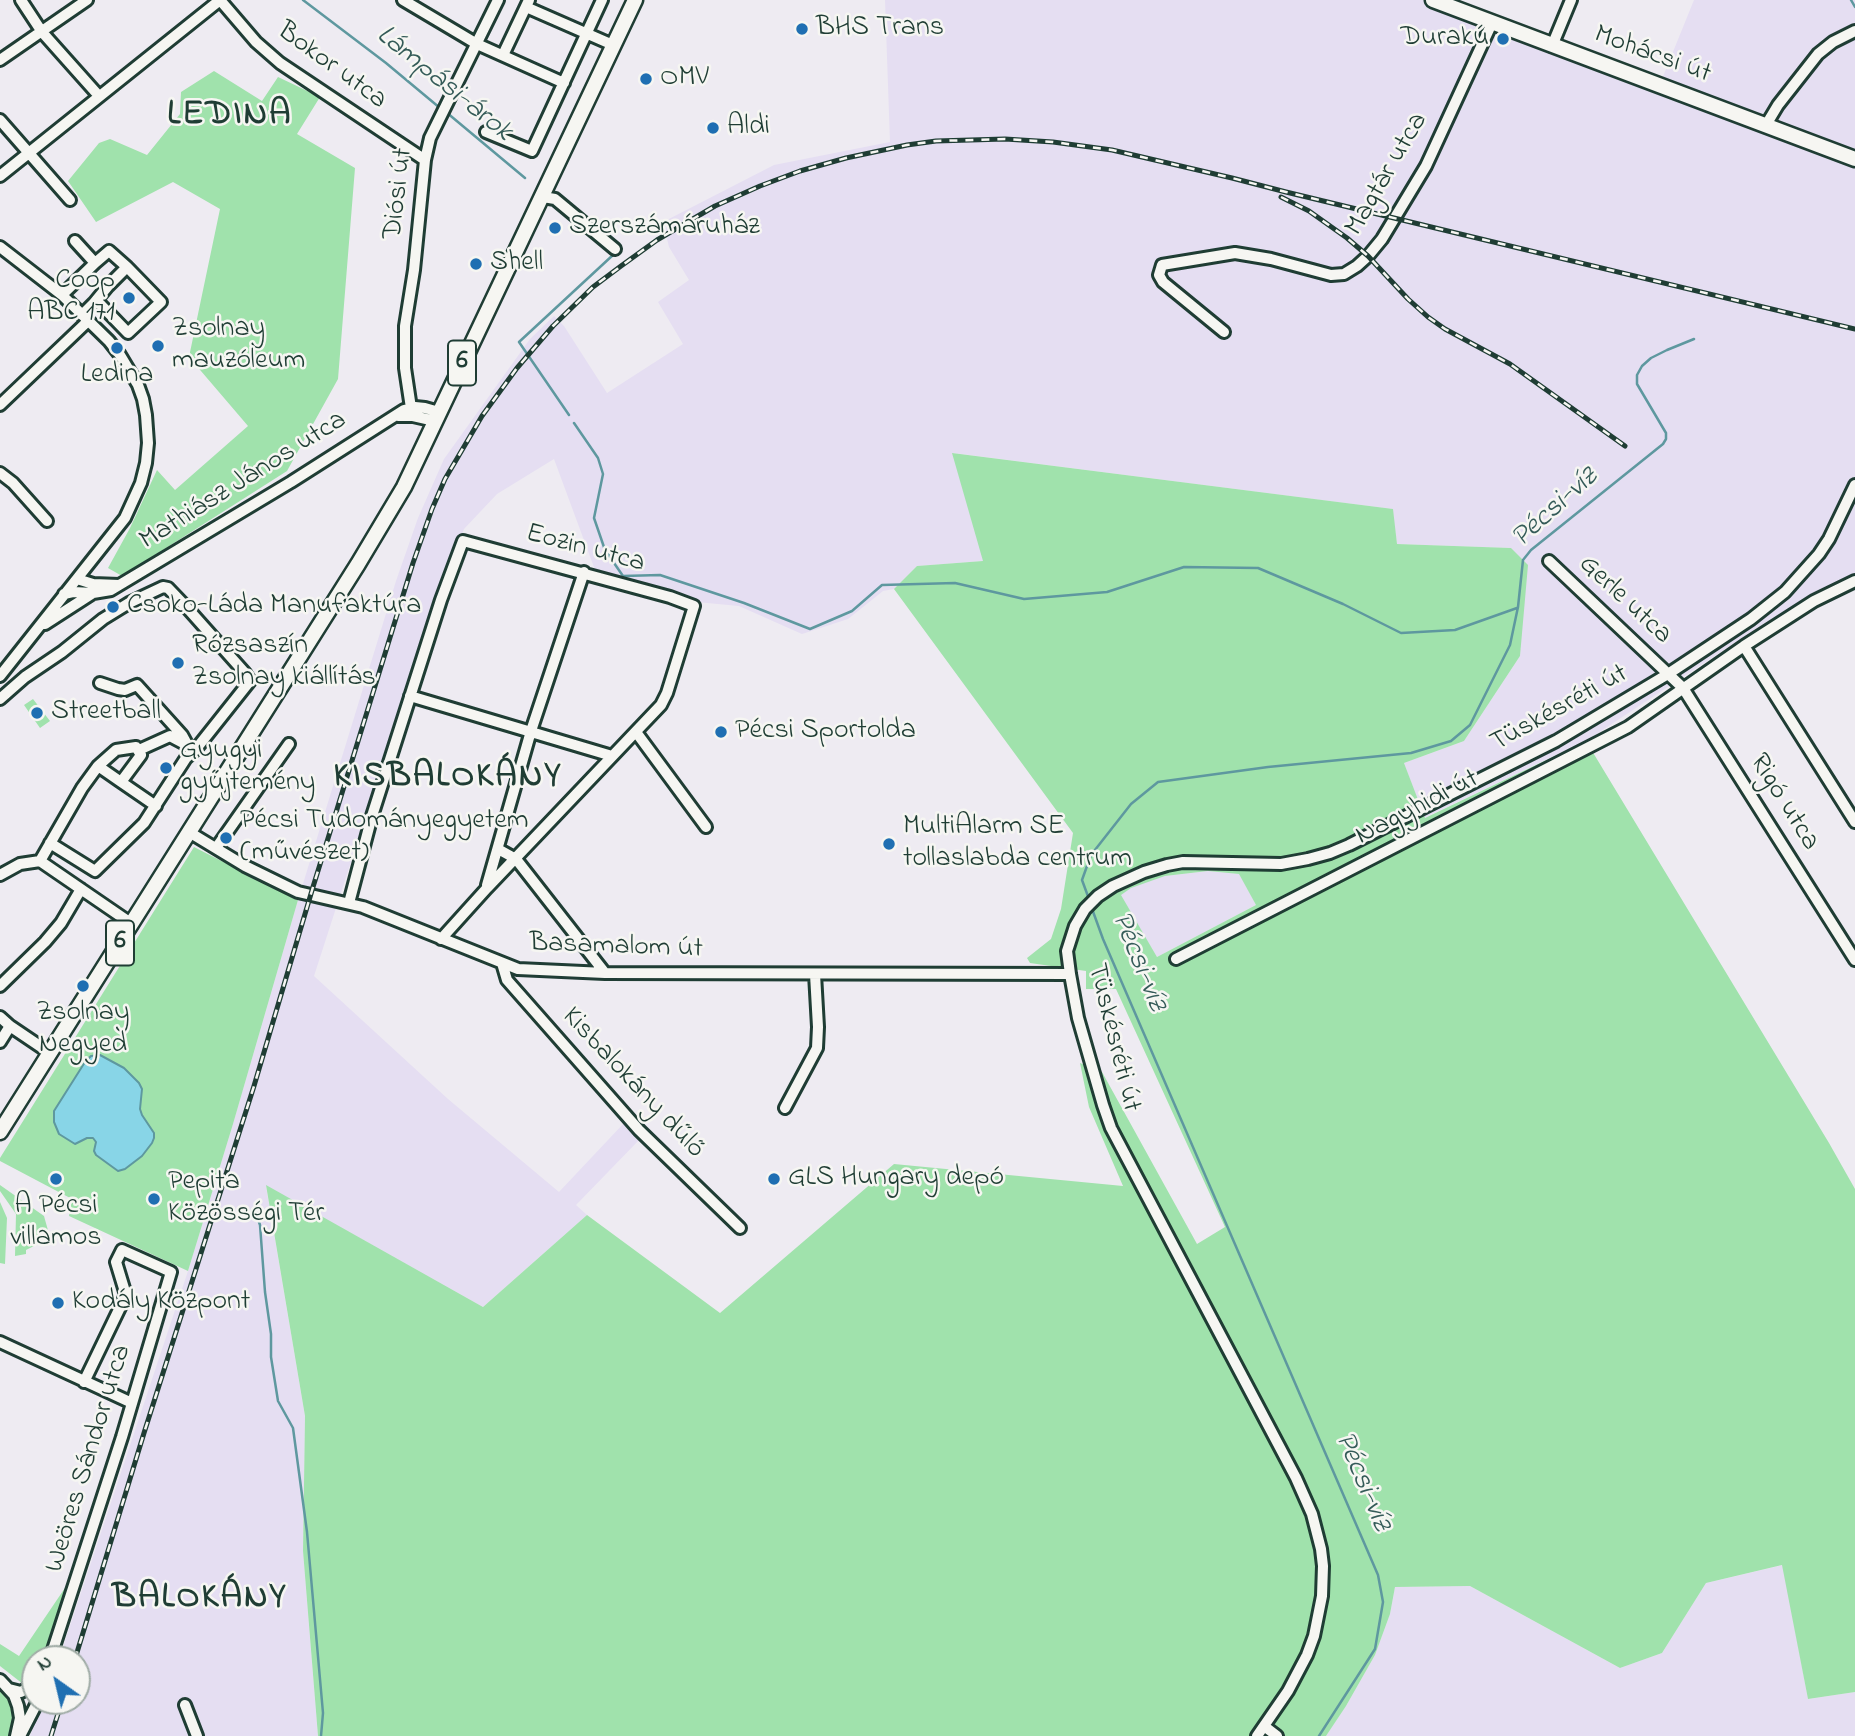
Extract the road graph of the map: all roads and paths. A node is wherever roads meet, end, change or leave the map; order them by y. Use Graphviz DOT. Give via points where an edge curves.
graph roads {
  1 [pos="21,0"];
  2 [pos="87,0"];
  3 [pos="220,0"];
  4 [pos="403,0"];
  5 [pos="498,0"];
  6 [pos="602,0"];
  7 [pos="635,0"];
  8 [pos="1433,0"];
  9 [pos="1571,0"];
  10 [pos="528,3"];
  11 [pos="1492,23"];
  12 [pos="1855,31"];
  13 [pos="42,32"];
  14 [pos="588,34"];
  15 [pos="477,44"];
  16 [pos="613,45"];
  17 [pos="1552,46"];
  18 [pos="503,55"];
  19 [pos="0,60"];
  20 [pos="564,83"];
  21 [pos="99,96"];
  22 [pos="0,120"];
  23 [pos="1766,125"];
  24 [pos="486,132"];
  25 [pos="28,152"];
  26 [pos="1855,159"];
  27 [pos="425,160"];
  28 [pos="0,176"];
  29 [pos="546,190"];
  30 [pos="69,200"];
  31 [pos="75,241"];
  32 [pos="0,247"];
  33 [pos="615,249"];
  34 [pos="95,262"];
  35 [pos="127,267"];
  36 [pos="62,295"];
  37 [pos="94,303"];
  38 [pos="85,318"];
  39 [pos="1224,332"];
  40 [pos="0,405"];
  41 [pos="411,408"];
  42 [pos="437,416"];
  43 [pos="391,417"];
  44 [pos="0,473"];
  45 [pos="1855,485"];
  46 [pos="47,521"];
  47 [pos="1549,561"];
  48 [pos="90,563"];
  49 [pos="584,572"];
  50 [pos="76,579"];
  51 [pos="1855,581"];
  52 [pos="103,584"];
  53 [pos="120,585"];
  54 [pos="93,593"];
  55 [pos="64,594"];
  56 [pos="39,627"];
  57 [pos="1744,646"];
  58 [pos="2,669"];
  59 [pos="1668,674"];
  60 [pos="100,683"];
  61 [pos="1684,688"];
  62 [pos="410,696"];
  63 [pos="0,699"];
  64 [pos="531,731"];
  65 [pos="636,732"];
  66 [pos="289,744"];
  67 [pos="191,748"];
  68 [pos="139,750"];
  69 [pos="612,756"];
  70 [pos="98,766"];
  71 [pos="121,782"];
  72 [pos="156,806"];
  73 [pos="1855,822"];
  74 [pos="706,827"];
  75 [pos="190,832"];
  76 [pos="50,843"];
  77 [pos="216,848"];
  78 [pos="498,849"];
  79 [pos="516,859"];
  80 [pos="40,861"];
  81 [pos="0,874"];
  82 [pos="486,888"];
  83 [pos="81,889"];
  84 [pos="349,903"];
  85 [pos="132,924"];
  86 [pos="441,939"];
  87 [pos="1176,958"];
  88 [pos="1855,960"];
  89 [pos="502,963"];
  90 [pos="605,973"];
  91 [pos="815,974"];
  92 [pos="1070,974"];
  93 [pos="0,986"];
  94 [pos="0,1017"];
  95 [pos="10,1026"];
  96 [pos="0,1042"];
  97 [pos="50,1053"];
  98 [pos="785,1108"];
  99 [pos="0,1132"];
  100 [pos="740,1228"];
  101 [pos="0,1342"];
  102 [pos="84,1382"];
  103 [pos="132,1403"];
  104 [pos="55,1645"];
  105 [pos="0,1680"];
  106 [pos="9,1689"];
  107 [pos="21,1692"];
  108 [pos="186,1705"];
  109 [pos="30,1715"];
  110 [pos="1264,1726"];
  111 [pos="18,1736"];
  112 [pos="197,1736"];
  113 [pos="1257,1736"];
  114 [pos="1277,1736"];
  1 -- 13 [label="street"];
  2 -- 13 [label="street"];
  3 -- 21 [label="street"];
  3 -- 27 [label="street, Bokor utca" via="280,63"];
  4 -- 15 [label="street"];
  5 -- 15 [label="street, Diósi út"];
  6 -- 14 [label="street"];
  7 -- 16 [label="main road, 6"];
  8 -- 11 [label="main road, Mohácsi út"];
  9 -- 17 [label="street"];
  10 -- 14 [label="street"];
  10 -- 18 [label="street"];
  11 -- 17 [label="main road, Mohácsi út"];
  11 -- 39 [label="street, Magtár utca" via="1426,166 1382,239 1357,266 1331,275 1235,253 1162,265 1159,275 1163,282"];
  12 -- 23 [label="street" via="1818,54"];
  13 -- 19 [label="street"];
  13 -- 21 [label="street"];
  14 -- 16 [label="street"];
  14 -- 20 [label="street"];
  15 -- 18 [label="street"];
  15 -- 27 [label="street, Diósi út" via="430,138"];
  16 -- 29 [label="main road, 6"];
  17 -- 23 [label="main road, Mohácsi út"];
  18 -- 20 [label="street"];
  20 -- 24 [label="street" via="532,150"];
  21 -- 25 [label="street"];
  22 -- 25 [label="street"];
  23 -- 26 [label="main road, Mohácsi út"];
  25 -- 28 [label="street"];
  25 -- 30 [label="street"];
  27 -- 41 [label="street, Diósi út" via="405,326"];
  29 -- 33 [label="street"];
  29 -- 42 [label="main road, 6"];
  31 -- 34 [label="street"];
  32 -- 36 [label="street"];
  34 -- 35 [label="street" via="109,251"];
  34 -- 36 [label="street"];
  35 -- 37 [label="street"];
  35 -- 37 [label="street" via="161,302 128,334"];
  36 -- 38 [label="street"];
  37 -- 38 [label="street"];
  38 -- 40 [label="street"];
  38 -- 48 [label="street" via="129,369 143,399 148,429 146,463 133,502"];
  41 -- 42 [label="street" via="431,409"];
  41 -- 43 [label="street, Mathiász János utca"];
  42 -- 43 [label="street, Mathiász János utca"];
  42 -- 75 [label="main road, 6" via="404,487"];
  43 -- 53 [label="street, Mathiász János utca"];
  44 -- 46 [label="street"];
  45 -- 59 [label="street, Tüskésréti út" via="1829,538 1797,580 1751,619"];
  47 -- 59 [label="street, Gerle utca"];
  48 -- 50 [label="street"];
  48 -- 52 [label="street" via="92,573"];
  49 -- 62 [label="street, Eozin utca" via="463,541"];
  49 -- 64 [label="street"];
  49 -- 65 [label="street, Eozin utca" via="694,606 667,693"];
  50 -- 52 [label="street, Mathiász János utca"];
  50 -- 55 [label="street"];
  51 -- 57 [label="street, Nagyhidi út"];
  52 -- 53 [label="street, Mathiász János utca"];
  53 -- 54 [label="street, Mathiász János utca"];
  54 -- 55 [label="street, Mathiász János utca"];
  54 -- 56 [label="street, Mathiász János utca"];
  55 -- 56 [label="street"];
  56 -- 58 [label="street"];
  57 -- 61 [label="street, Nagyhidi út"];
  57 -- 73 [label="street"];
  59 -- 61 [label="street, Rigó utca"];
  59 -- 92 [label="street, Tüskésréti út" via="1556,741 1340,849 1281,864 1175,863 1114,886 1085,909 1075,926 1069,943"];
  60 -- 67 [label="street" via="125,690 138,685"];
  61 -- 87 [label="street, Nagyhidi út" via="1628,727"];
  61 -- 88 [label="street, Rigó utca"];
  62 -- 64 [label="street"];
  62 -- 84 [label="street"];
  63 -- 67 [label="street" via="103,619 167,588 250,681"];
  64 -- 69 [label="street"];
  64 -- 78 [label="street"];
  65 -- 69 [label="street"];
  65 -- 74 [label="street"];
  66 -- 77 [label="street"];
  67 -- 68 [label="street" via="170,736"];
  67 -- 72 [label="street"];
  68 -- 70 [label="street" via="116,750"];
  68 -- 71 [label="street" via="141,755"];
  69 -- 79 [label="street"];
  70 -- 71 [label="street"];
  70 -- 76 [label="street"];
  71 -- 72 [label="street"];
  72 -- 76 [label="street" via="95,871"];
  75 -- 77 [label="street, Basamalom út"];
  75 -- 85 [label="main road, 6"];
  76 -- 80 [label="street"];
  77 -- 84 [label="street, Basamalom út" via="298,892"];
  78 -- 79 [label="street"];
  78 -- 82 [label="street"];
  79 -- 82 [label="street"];
  79 -- 90 [label="street"];
  80 -- 81 [label="street"];
  80 -- 83 [label="street"];
  82 -- 86 [label="street"];
  83 -- 85 [label="street"];
  83 -- 93 [label="street" via="61,923"];
  84 -- 86 [label="street, Basamalom út"];
  85 -- 97 [label="main road, 6"];
  86 -- 89 [label="street, Basamalom út"];
  89 -- 90 [label="street, Basamalom út" via="518,969"];
  89 -- 100 [label="street, Kisbalokány dűlő" via="507,980 639,1130"];
  90 -- 91 [label="street, Basamalom út"];
  91 -- 92 [label="street, Basamalom út"];
  91 -- 98 [label="street" via="817,1048"];
  92 -- 110 [label="street, Tüskésréti út" via="1078,1018 1111,1128 1296,1478 1317,1533 1323,1580 1314,1636"];
  94 -- 95 [label="street"];
  95 -- 96 [label="street"];
  95 -- 97 [label="street"];
  97 -- 99 [label="main road, 6"];
  101 -- 102 [label="street"];
  102 -- 103 [label="street"];
  102 -- 103 [label="street, Weöres Sándor utca" via="126,1295 116,1262 122,1250 171,1272"];
  103 -- 104 [label="street, Weöres Sándor utca"];
  105 -- 106 [label="street"];
  106 -- 107 [label="street"];
  106 -- 111 [label="street" via="18,1706"];
  108 -- 112 [label="street"];
  109 -- 111 [label="street"];
  110 -- 113 [label="street, Tüskésréti út"];
  110 -- 114 [label="street"];
}
